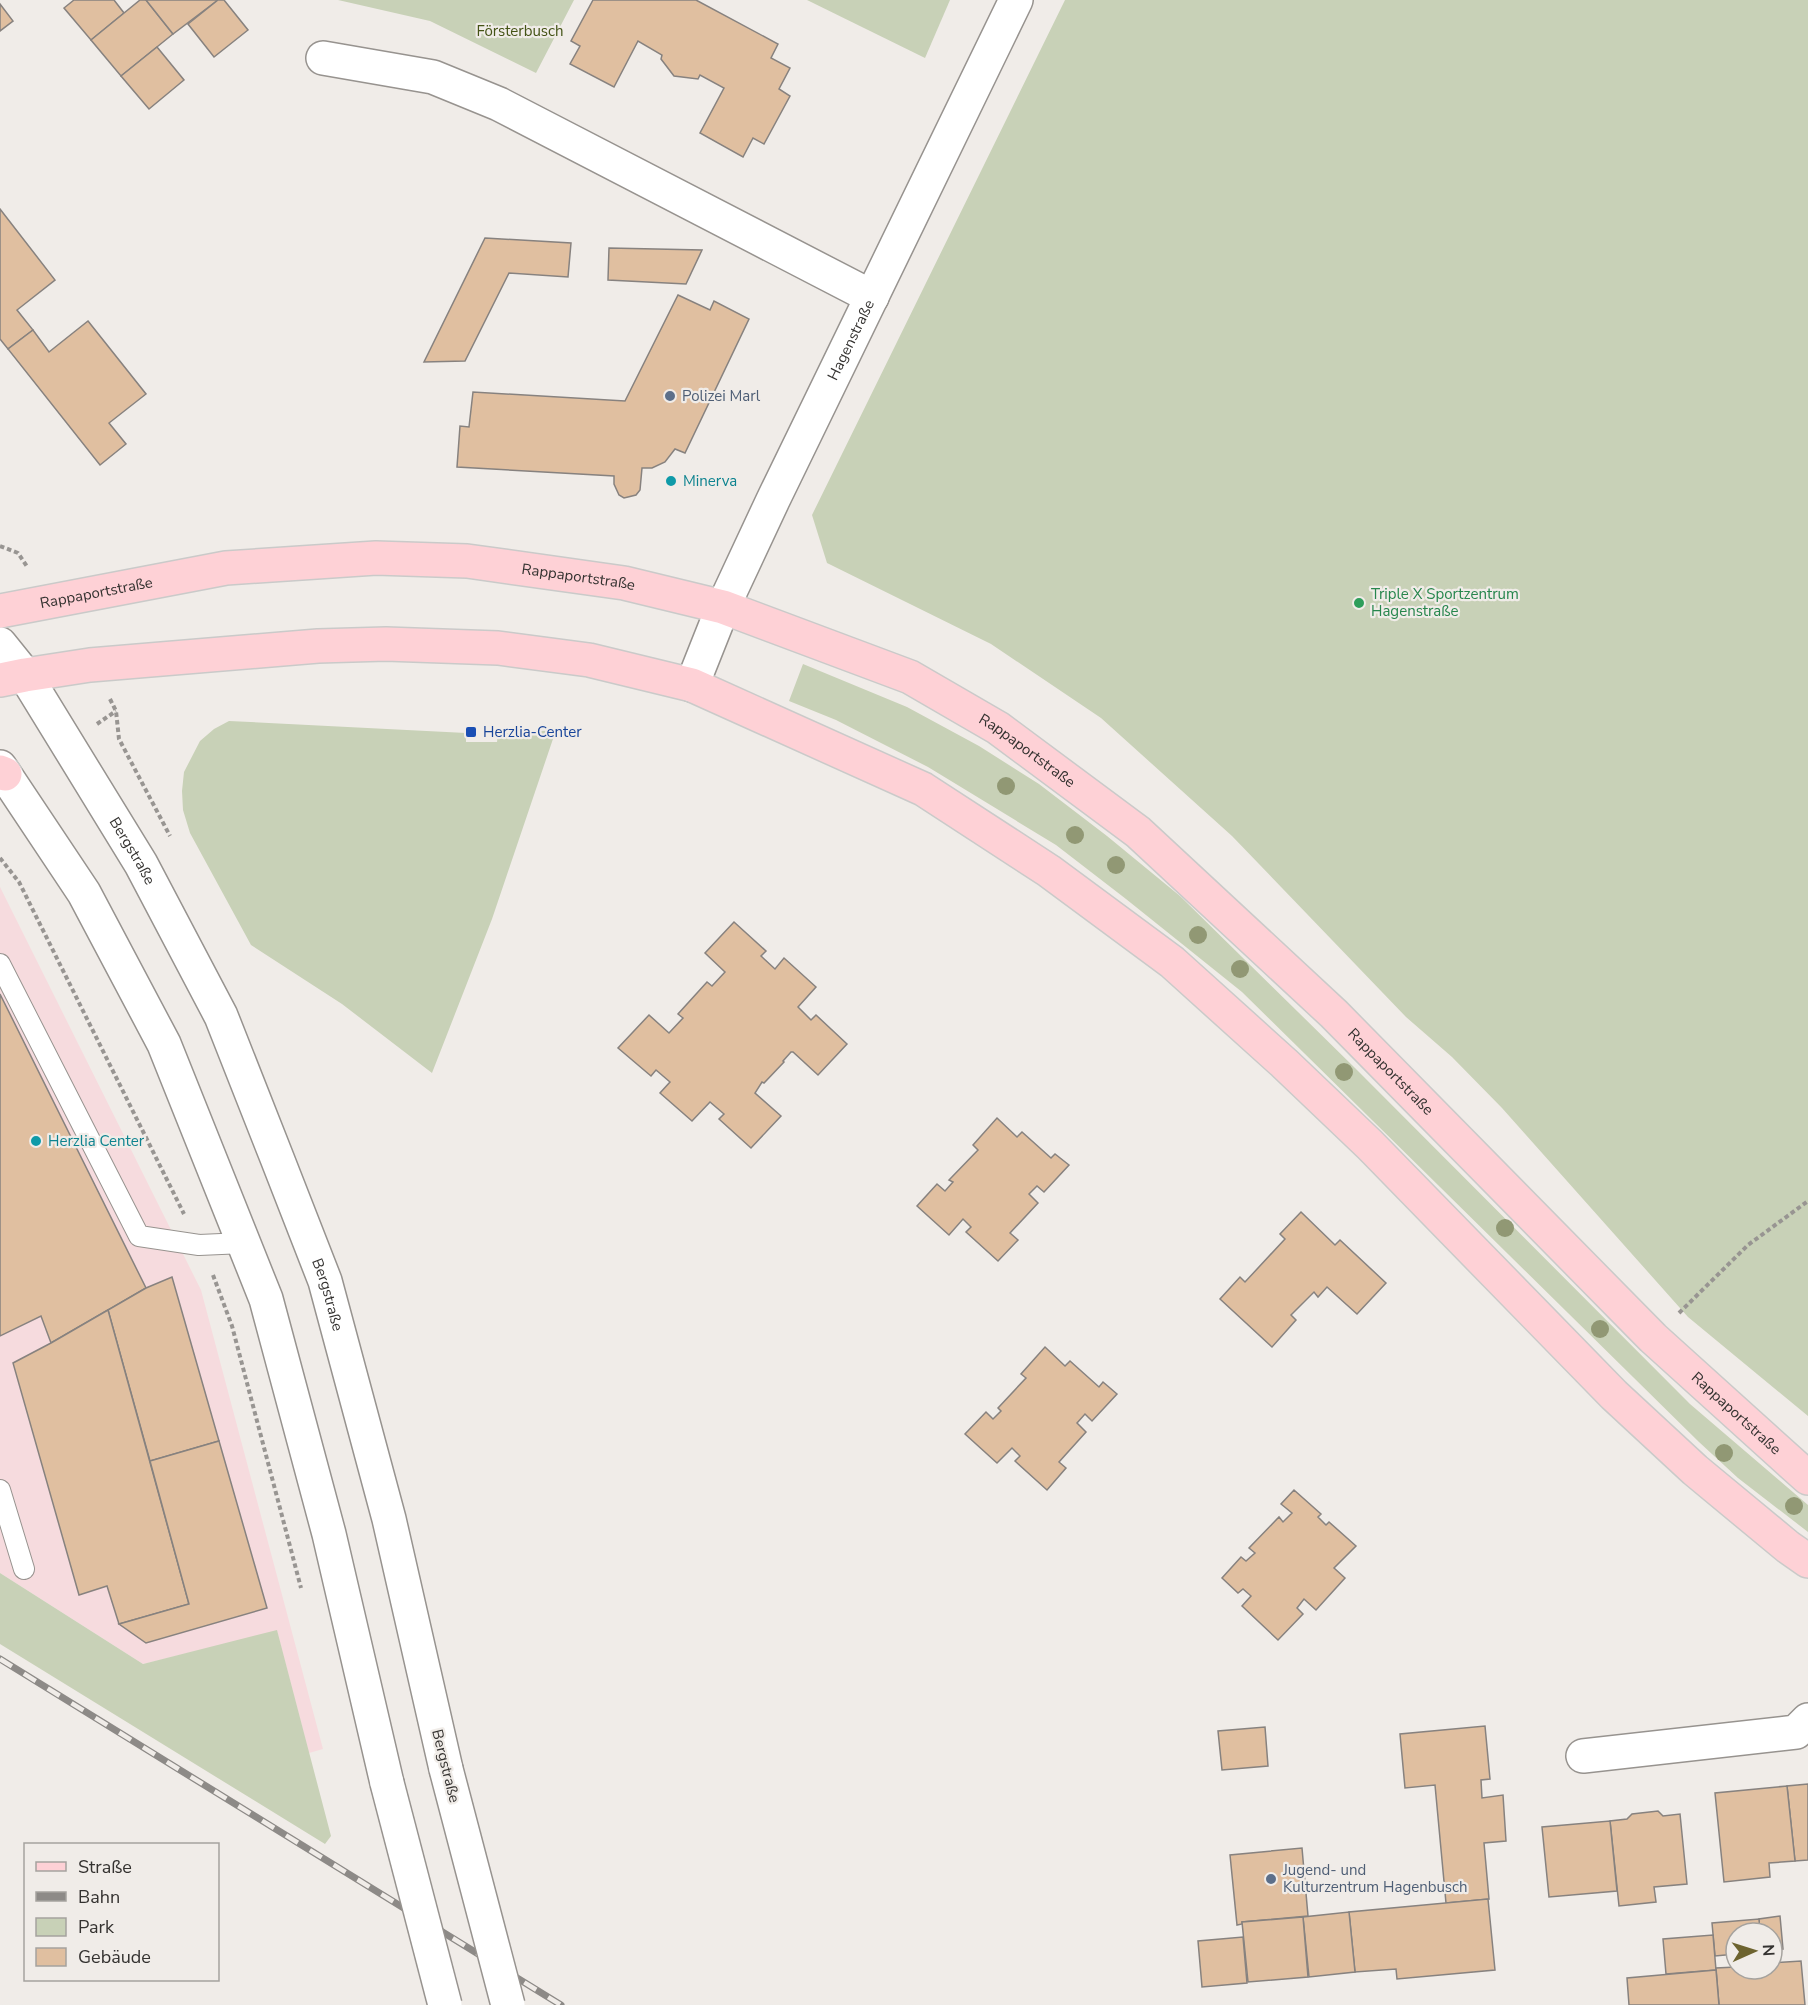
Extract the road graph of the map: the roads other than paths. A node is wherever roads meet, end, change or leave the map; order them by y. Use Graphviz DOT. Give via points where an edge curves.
graph roads {
  1 [pos="1016,0"];
  2 [pos="323,58"];
  3 [pos="872,297"];
  4 [pos="723,608"];
  5 [pos="0,611"];
  6 [pos="0,644"];
  7 [pos="12,678"];
  8 [pos="692,685"];
  9 [pos="2,771"];
  10 [pos="0,964"];
  11 [pos="244,1243"];
  12 [pos="1808,1478"];
  13 [pos="0,1490"];
  14 [pos="1808,1561"];
  15 [pos="24,1569"];
  16 [pos="1808,1720"];
  17 [pos="1583,1756"];
  18 [pos="445,2005"];
  19 [pos="508,2005"];
  1 -- 3 [label="main road, Hagenstraße"];
  2 -- 3 [label="main road" via="433,77 499,104"];
  3 -- 4 [label="main road, Hagenstraße"];
  4 -- 5 [label="main road, Rappaportstraße" via="624,583 467,561 376,558 226,568"];
  4 -- 8 [label="main road, Hagenstraße"];
  4 -- 12 [label="main road, Rappaportstraße" via="910,677 998,728 1138,832 1334,1014 1653,1338"];
  6 -- 7 [label="main road, Bergstraße"];
  7 -- 8 [label="main road" via="90,665 386,644 498,648 589,660"];
  7 -- 19 [label="main road, Bergstraße, bridge" via="141,864 221,1016 326,1281"];
  8 -- 14 [label="main road" via="923,789 1049,871 1172,962 1370,1144 1614,1395 1695,1470"];
  9 -- 11 [label="main road" via="84,893 164,1044"];
  10 -- 11 [label="lane" via="139,1236 199,1245"];
  11 -- 18 [label="main road, bridge" via="266,1299 332,1545 387,1783"];
  13 -- 15 [label="lane"];
  16 -- 17 [label="main road" via="1796,1732"];
}
